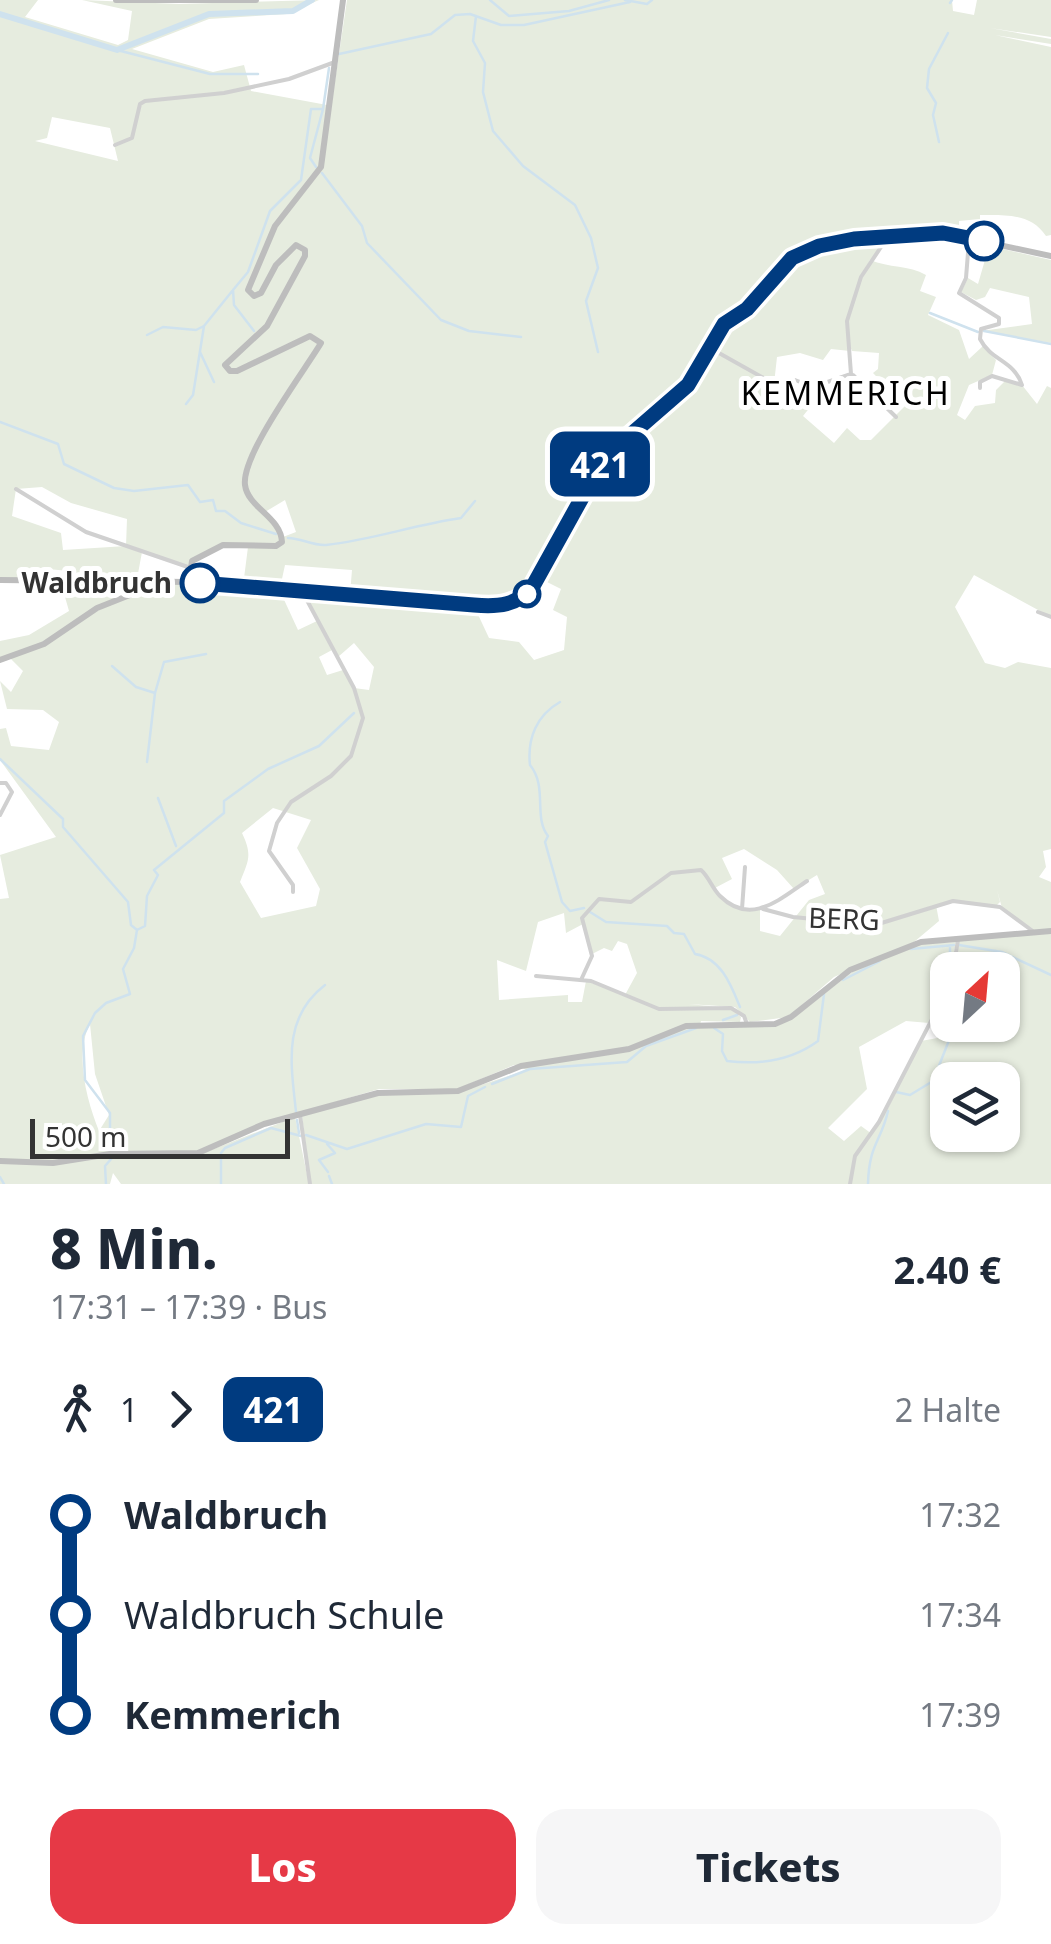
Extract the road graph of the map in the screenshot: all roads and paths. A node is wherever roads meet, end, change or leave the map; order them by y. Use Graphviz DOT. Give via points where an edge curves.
graph roads {
  1 [pos="116,0"];
  2 [pos="256,0"];
  3 [pos="343,0"];
  4 [pos="335,62"];
  5 [pos="115,145"];
  6 [pos="970,238"];
  7 [pos="885,240"];
  8 [pos="1051,256"];
  9 [pos="710,348"];
  10 [pos="851,374"];
  11 [pos="776,385"];
  12 [pos="817,386"];
  13 [pos="980,388"];
  14 [pos="820,406"];
  15 [pos="842,407"];
  16 [pos="896,417"];
  17 [pos="16,489"];
  18 [pos="188,567"];
  19 [pos="0,580"];
  20 [pos="163,582"];
  21 [pos="189,582"];
  22 [pos="302,591"];
  23 [pos="1038,612"];
  24 [pos="1051,617"];
  25 [pos="0,660"];
  26 [pos="0,783"];
  27 [pos="0,815"];
  28 [pos="745,866"];
  29 [pos="808,880"];
  30 [pos="292,892"];
  31 [pos="763,908"];
  32 [pos="742,910"];
  33 [pos="1051,931"];
  34 [pos="1034,932"];
  35 [pos="958,938"];
  36 [pos="956,952"];
  37 [pos="536,976"];
  38 [pos="581,980"];
  39 [pos="930,1023"];
  40 [pos="747,1024"];
  41 [pos="300,1114"];
  42 [pos="0,1162"];
  43 [pos="310,1184"];
  44 [pos="850,1184"];
  1 -- 2 [label="street"];
  3 -- 4 [label="street"];
  4 -- 5 [label="street" via="289,79 145,101 132,138"];
  4 -- 18 [label="street" via="318,174 275,226 250,294 261,293 296,245 305,256 259,338 225,365 238,371 310,336 321,343 303,364 244,483 280,529 282,542 223,544"];
  6 -- 7 [label="street" via="943,233"];
  6 -- 8 [label="street"];
  6 -- 13 [label="street" via="959,293 999,318 999,324 982,329 980,339 989,354 1009,362 1022,384 992,376"];
  7 -- 9 [label="street" via="836,242 792,258 747,309 724,324"];
  7 -- 10 [label="street" via="861,277 848,321"];
  9 -- 11 [label="street"];
  9 -- 22 [label="street" via="688,385 604,458 533,586 502,606"];
  10 -- 12 [label="street"];
  10 -- 16 [label="street"];
  11 -- 12 [label="street" via="795,380"];
  11 -- 14 [label="street"];
  12 -- 15 [label="street"];
  17 -- 18 [label="street" via="86,532"];
  18 -- 21 [label="street"];
  19 -- 20 [label="street"];
  20 -- 21 [label="street"];
  20 -- 25 [label="street" via="96,608 44,644"];
  21 -- 22 [label="street"];
  22 -- 30 [label="street" via="363,718 342,767 291,802 277,823 269,851"];
  23 -- 24 [label="street"];
  26 -- 27 [label="street" via="12,792"];
  28 -- 32 [label="street"];
  29 -- 31 [label="street, BERG"];
  31 -- 32 [label="street, BERG"];
  31 -- 34 [label="street, BERG" via="875,924 954,902 1000,907"];
  32 -- 38 [label="street" via="696,870 664,877 635,900 599,899 586,908 582,925 592,956"];
  33 -- 34 [label="street"];
  34 -- 35 [label="street"];
  35 -- 36 [label="street"];
  35 -- 40 [label="street" via="891,952 835,979 791,1017"];
  37 -- 38 [label="street"];
  38 -- 40 [label="street" via="659,1008 731,1008"];
  39 -- 44 [label="street" via="855,1156"];
  40 -- 41 [label="street" via="686,1026 628,1049 521,1066 458,1091 378,1092"];
  41 -- 42 [label="street" via="187,1155"];
  41 -- 43 [label="street"];
}
